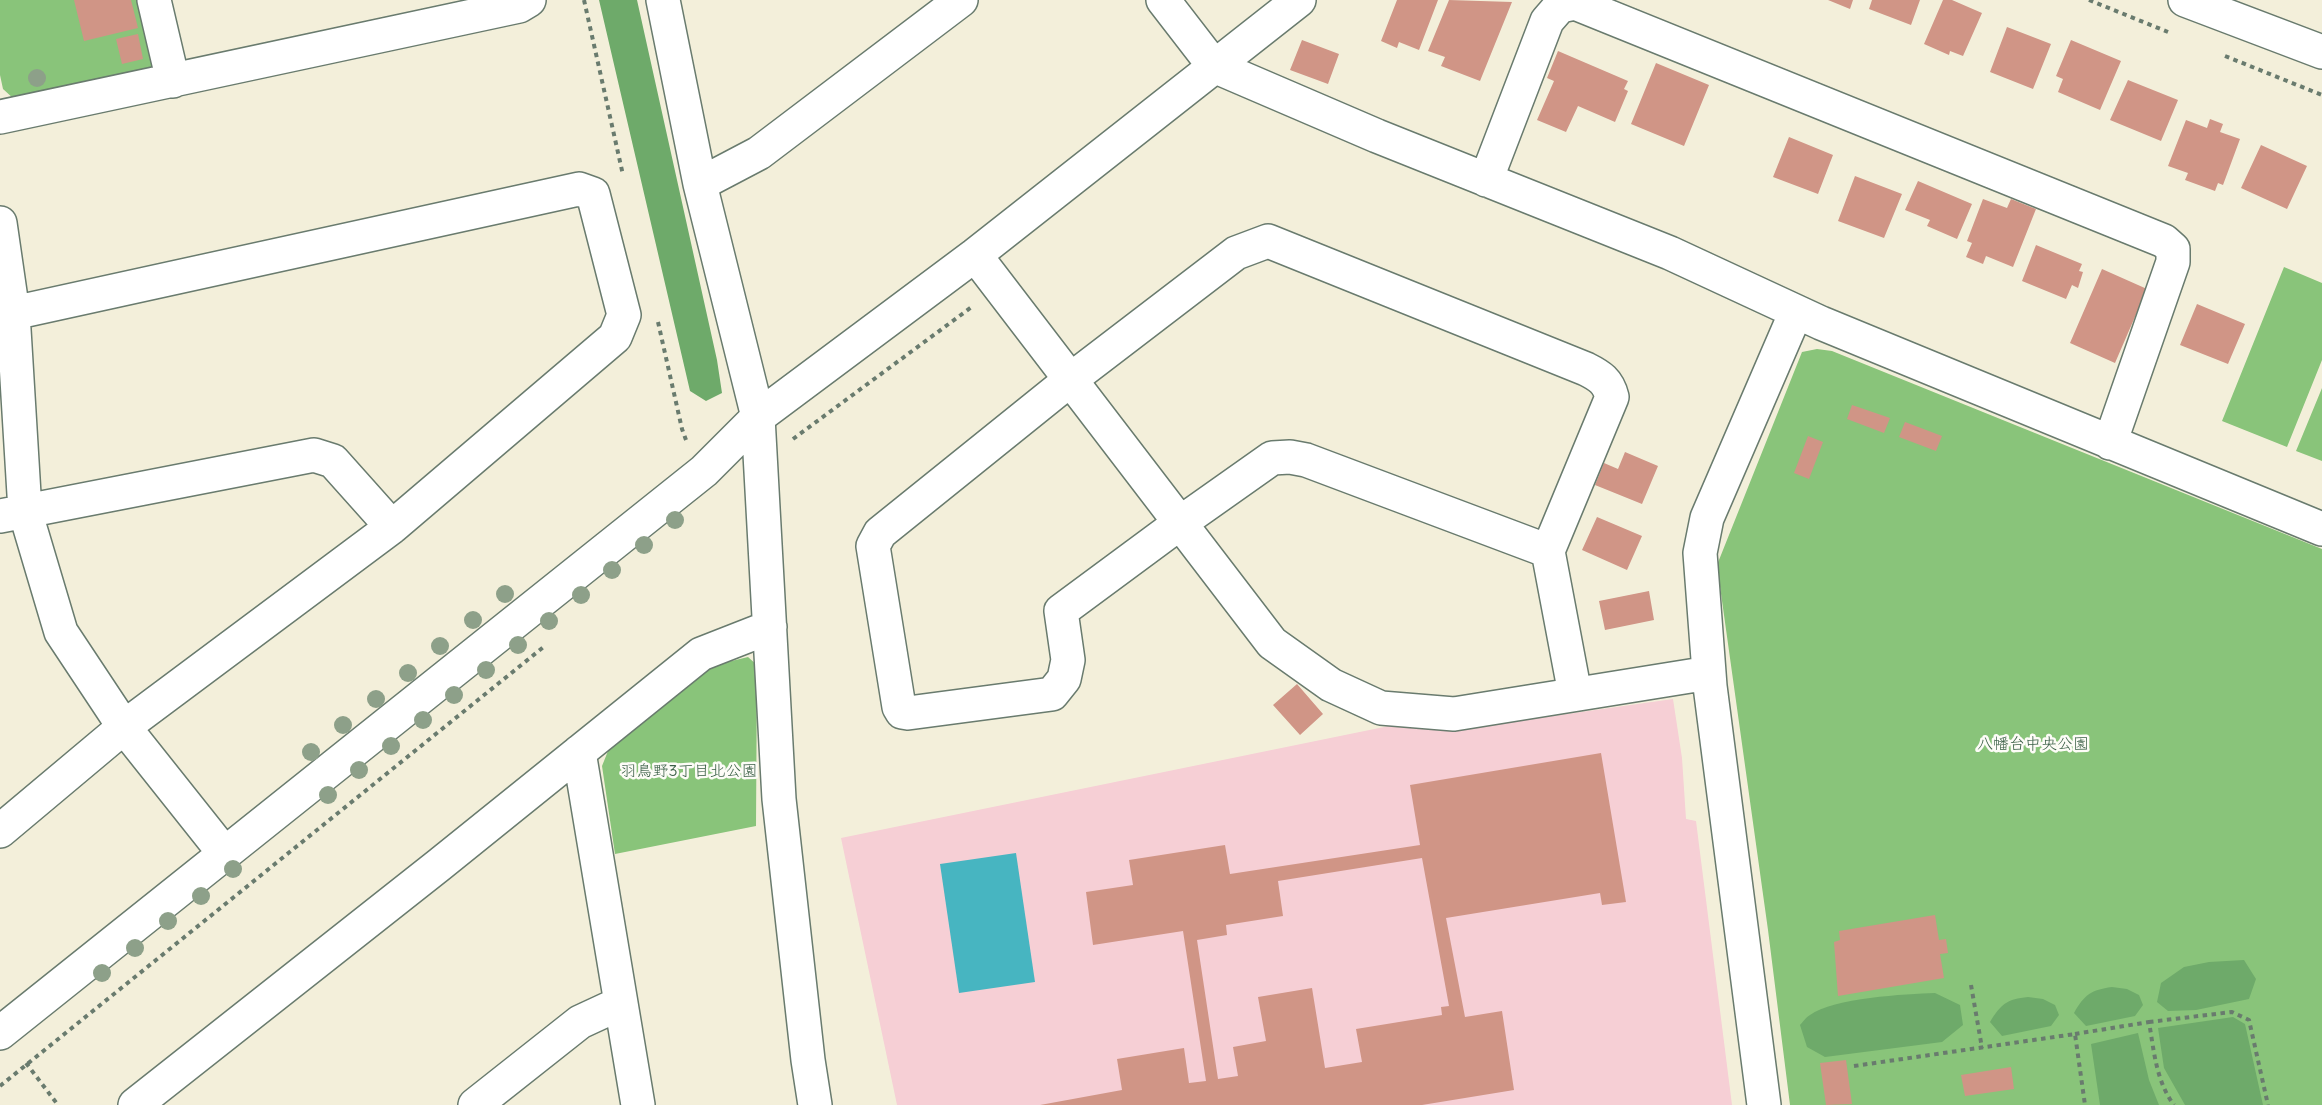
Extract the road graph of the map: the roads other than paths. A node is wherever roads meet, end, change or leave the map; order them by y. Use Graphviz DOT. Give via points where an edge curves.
graph roads {
  1 [pos="154,0"];
  2 [pos="529,0"];
  3 [pos="663,0"];
  4 [pos="1162,0"];
  5 [pos="1299,0"];
  6 [pos="2185,0"];
  7 [pos="942,4"];
  8 [pos="2322,52"];
  9 [pos="1214,66"];
  10 [pos="173,81"];
  11 [pos="0,117"];
  12 [pos="1486,180"];
  13 [pos="700,184"];
  14 [pos="0,223"];
  15 [pos="975,255"];
  16 [pos="1796,312"];
  17 [pos="7,315"];
  18 [pos="1070,380"];
  19 [pos="758,417"];
  20 [pos="2110,443"];
  21 [pos="13,513"];
  22 [pos="1179,523"];
  23 [pos="392,527"];
  24 [pos="2322,529"];
  25 [pos="1548,551"];
  26 [pos="770,627"];
  27 [pos="1709,673"];
  28 [pos="1575,694"];
  29 [pos="124,727"];
  30 [pos="579,752"];
  31 [pos="0,831"];
  32 [pos="225,854"];
  33 [pos="621,1003"];
  34 [pos="1,1033"];
  35 [pos="135,1105"];
  36 [pos="476,1105"];
  37 [pos="638,1105"];
  38 [pos="814,1105"];
  39 [pos="1764,1105"];
  1 -- 10 [label="street"];
  2 -- 10 [label="street" via="519,6"];
  3 -- 13 [label="street"];
  4 -- 9 [label="street"];
  5 -- 9 [label="street"];
  6 -- 8 [label="street"];
  7 -- 13 [label="street" via="759,153"];
  9 -- 12 [label="street"];
  9 -- 15 [label="street"];
  10 -- 11 [label="street"];
  12 -- 16 [label="street" via="1670,253"];
  12 -- 20 [label="street" via="1547,21 1560,6 1575,3 2163,241 2173,249 2174,262"];
  13 -- 19 [label="street"];
  14 -- 17 [label="street"];
  15 -- 18 [label="street"];
  15 -- 19 [label="street"];
  16 -- 20 [label="street"];
  16 -- 27 [label="street" via="1707,518 1700,553"];
  17 -- 21 [label="street"];
  17 -- 23 [label="street" via="579,189 592,194 624,315 615,337"];
  18 -- 22 [label="street"];
  18 -- 22 [label="street" via="880,533 873,546 902,712 1052,694 1064,679 1068,660 1061,611"];
  18 -- 25 [label="street" via="1236,253 1268,241 1603,378 1612,397"];
  19 -- 26 [label="street"];
  19 -- 32 [label="street" via="704,471"];
  20 -- 24 [label="street"];
  21 -- 23 [label="street" via="314,455 333,461"];
  21 -- 29 [label="street" via="62,633"];
  22 -- 25 [label="street" via="1272,458 1290,457"];
  22 -- 28 [label="street" via="1272,643 1331,685 1381,708 1454,714"];
  23 -- 29 [label="street"];
  25 -- 28 [label="street"];
  26 -- 30 [label="street" via="701,654"];
  26 -- 38 [label="street" via="779,799"];
  27 -- 28 [label="street"];
  27 -- 39 [label="street"];
  29 -- 31 [label="street"];
  29 -- 32 [label="street"];
  30 -- 33 [label="street"];
  30 -- 35 [label="street"];
  32 -- 34 [label="street"];
  33 -- 36 [label="street" via="580,1023"];
  33 -- 37 [label="street"];
}
